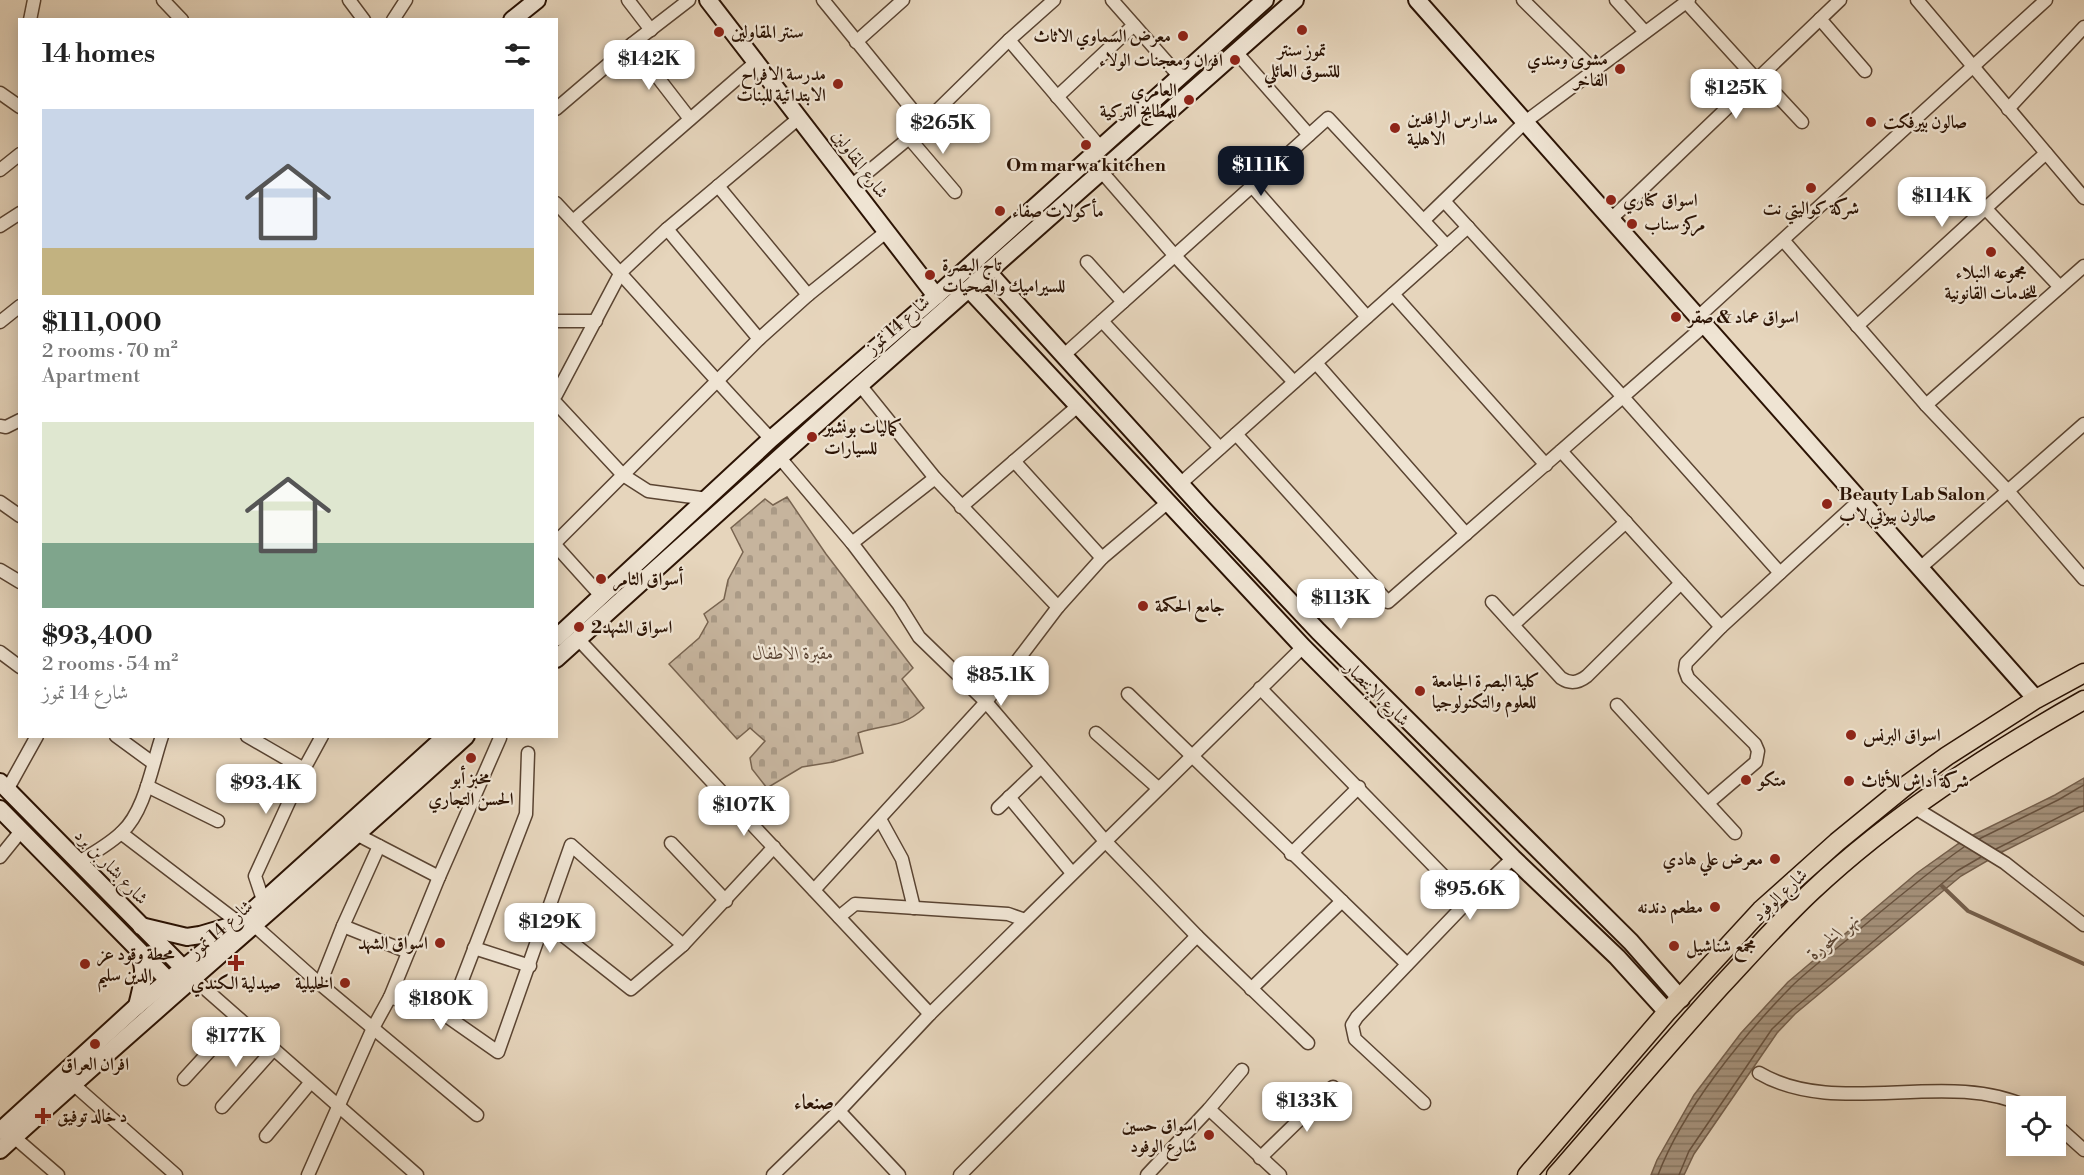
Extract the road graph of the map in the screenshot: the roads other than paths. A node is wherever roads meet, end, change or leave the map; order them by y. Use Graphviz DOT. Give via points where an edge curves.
graph roads {
  1 [pos="34,0"];
  2 [pos="163,0"];
  3 [pos="349,0"];
  4 [pos="406,0"];
  5 [pos="537,0"];
  6 [pos="628,0"];
  7 [pos="689,0"];
  8 [pos="708,0"];
  9 [pos="823,0"];
  10 [pos="903,0"];
  11 [pos="1054,0"];
  12 [pos="1112,0"];
  13 [pos="1265,0"];
  14 [pos="1295,0"];
  15 [pos="1522,0"];
  16 [pos="1616,0"];
  17 [pos="1840,0"];
  18 [pos="1917,0"];
  19 [pos="2046,0"];
  20 [pos="1419,1"];
  21 [pos="1688,1"];
  22 [pos="398,17"];
  23 [pos="30,18"];
  24 [pos="180,18"];
  25 [pos="362,18"];
  26 [pos="514,18"];
  27 [pos="1820,19"];
  28 [pos="1134,25"];
  29 [pos="2084,27"];
  30 [pos="651,30"];
  31 [pos="1645,33"];
  32 [pos="1009,40"];
  33 [pos="856,42"];
  34 [pos="632,44"];
  35 [pos="1236,52"];
  36 [pos="756,62"];
  37 [pos="1973,67"];
  38 [pos="1594,70"];
  39 [pos="1865,71"];
  40 [pos="1180,77"];
  41 [pos="1758,78"];
  42 [pos="0,93"];
  43 [pos="1057,97"];
  44 [pos="18,106"];
  45 [pos="558,107"];
  46 [pos="2008,109"];
  47 [pos="800,118"];
  48 [pos="690,119"];
  49 [pos="1525,122"];
  50 [pos="1802,122"];
  51 [pos="924,124"];
  52 [pos="1309,135"];
  53 [pos="909,138"];
  54 [pos="1101,148"];
  55 [pos="2046,153"];
  56 [pos="18,156"];
  57 [pos="0,170"];
  58 [pos="1101,171"];
  59 [pos="1251,185"];
  60 [pos="718,186"];
  61 [pos="851,186"];
  62 [pos="955,192"];
  63 [pos="2084,198"];
  64 [pos="1444,201"];
  65 [pos="558,205"];
  66 [pos="1985,208"];
  67 [pos="18,214"];
  68 [pos="1611,219"];
  69 [pos="1424,220"];
  70 [pos="573,221"];
  71 [pos="0,226"];
  72 [pos="1468,227"];
  73 [pos="667,229"];
  74 [pos="886,232"];
  75 [pos="1783,240"];
  76 [pos="1447,246"];
  77 [pos="1175,256"];
  78 [pos="1087,262"];
  79 [pos="2084,266"];
  80 [pos="621,272"];
  81 [pos="988,272"];
  82 [pos="2060,287"];
  83 [pos="969,289"];
  84 [pos="1393,294"];
  85 [pos="808,295"];
  86 [pos="936,296"];
  87 [pos="1123,302"];
  88 [pos="18,308"];
  89 [pos="1367,317"];
  90 [pos="0,321"];
  91 [pos="558,321"];
  92 [pos="596,321"];
  93 [pos="1031,321"];
  94 [pos="1102,321"];
  95 [pos="1702,321"];
  96 [pos="1857,326"];
  97 [pos="1015,337"];
  98 [pos="759,339"];
  99 [pos="1064,355"];
  100 [pos="1316,363"];
  101 [pos="717,382"];
  102 [pos="1294,382"];
  103 [pos="860,385"];
  104 [pos="558,391"];
  105 [pos="1623,397"];
  106 [pos="558,405"];
  107 [pos="1078,405"];
  108 [pos="1926,405"];
  109 [pos="18,421"];
  110 [pos="2084,424"];
  111 [pos="0,426"];
  112 [pos="1236,434"];
  113 [pos="771,439"];
  114 [pos="1220,448"];
  115 [pos="1561,451"];
  116 [pos="780,458"];
  117 [pos="1014,461"];
  118 [pos="1546,465"];
  119 [pos="623,475"];
  120 [pos="934,477"];
  121 [pos="1180,484"];
  122 [pos="2008,491"];
  123 [pos="708,499"];
  124 [pos="1860,500"];
  125 [pos="0,502"];
  126 [pos="1167,503"];
  127 [pos="961,507"];
  128 [pos="18,515"];
  129 [pos="1626,522"];
  130 [pos="1466,534"];
  131 [pos="558,542"];
  132 [pos="852,543"];
  133 [pos="558,546"];
  134 [pos="1102,558"];
  135 [pos="1920,568"];
  136 [pos="0,570"];
  137 [pos="1780,573"];
  138 [pos="2084,579"];
  139 [pos="18,581"];
  140 [pos="1681,583"];
  141 [pos="602,597"];
  142 [pos="1492,602"];
  143 [pos="1058,607"];
  144 [pos="1513,624"];
  145 [pos="1721,627"];
  146 [pos="558,636"];
  147 [pos="579,640"];
  148 [pos="1303,647"];
  149 [pos="0,652"];
  150 [pos="558,657"];
  151 [pos="18,666"];
  152 [pos="2084,673"];
  153 [pos="1260,688"];
  154 [pos="1128,694"];
  155 [pos="2036,699"];
  156 [pos="2084,700"];
  157 [pos="986,702"];
  158 [pos="1617,705"];
  159 [pos="1096,733"];
  160 [pos="36,738"];
  161 [pos="119,738"];
  162 [pos="161,738"];
  163 [pos="250,738"];
  164 [pos="321,738"];
  165 [pos="444,738"];
  166 [pos="464,738"];
  167 [pos="500,738"];
  168 [pos="528,753"];
  169 [pos="1191,756"];
  170 [pos="153,763"];
  171 [pos="1041,767"];
  172 [pos="304,769"];
  173 [pos="4,786"];
  174 [pos="147,786"];
  175 [pos="1359,787"];
  176 [pos="1158,788"];
  177 [pos="1009,797"];
  178 [pos="1708,803"];
  179 [pos="998,808"];
  180 [pos="1915,808"];
  181 [pos="0,809"];
  182 [pos="880,819"];
  183 [pos="218,820"];
  184 [pos="21,831"];
  185 [pos="121,833"];
  186 [pos="1736,833"];
  187 [pos="358,835"];
  188 [pos="1105,841"];
  189 [pos="671,843"];
  190 [pos="379,846"];
  191 [pos="774,848"];
  192 [pos="1291,854"];
  193 [pos="0,857"];
  194 [pos="1513,858"];
  195 [pos="79,862"];
  196 [pos="1072,873"];
  197 [pos="439,877"];
  198 [pos="814,890"];
  199 [pos="263,900"];
  200 [pos="726,901"];
  201 [pos="1342,901"];
  202 [pos="1468,901"];
  203 [pos="914,908"];
  204 [pos="839,917"];
  205 [pos="1025,920"];
  206 [pos="546,922"];
  207 [pos="247,924"];
  208 [pos="141,926"];
  209 [pos="343,926"];
  210 [pos="2084,926"];
  211 [pos="1197,936"];
  212 [pos="1631,942"];
  213 [pos="133,945"];
  214 [pos="683,945"];
  215 [pos="474,948"];
  216 [pos="408,952"];
  217 [pos="1617,957"];
  218 [pos="1407,964"];
  219 [pos="530,966"];
  220 [pos="188,973"];
  221 [pos="320,984"];
  222 [pos="173,986"];
  223 [pos="1251,989"];
  224 [pos="390,997"];
  225 [pos="1681,999"];
  226 [pos="138,1006"];
  227 [pos="1667,1012"];
  228 [pos="930,1014"];
  229 [pos="448,1017"];
  230 [pos="239,1019"];
  231 [pos="373,1028"];
  232 [pos="1308,1043"];
  233 [pos="273,1050"];
  234 [pos="1242,1070"];
  235 [pos="1759,1073"];
  236 [pos="184,1079"];
  237 [pos="310,1083"];
  238 [pos="72,1084"];
  239 [pos="1333,1087"];
  240 [pos="2006,1098"];
  241 [pos="1424,1103"];
  242 [pos="222,1107"];
  243 [pos="338,1107"];
  244 [pos="1209,1109"];
  245 [pos="839,1111"];
  246 [pos="477,1114"];
  247 [pos="7,1134"];
  248 [pos="2066,1134"];
  249 [pos="266,1136"];
  250 [pos="0,1150"];
  251 [pos="2084,1150"];
  252 [pos="1260,1158"];
  253 [pos="1154,1173"];
  254 [pos="58,1175"];
  255 [pos="176,1175"];
  256 [pos="308,1175"];
  257 [pos="417,1175"];
  258 [pos="773,1175"];
  259 [pos="899,1175"];
  260 [pos="960,1175"];
  261 [pos="1280,1175"];
  262 [pos="1527,1175"];
  263 [pos="1557,1175"];
  1 -- 23 [label="street"];
  2 -- 24 [label="street"];
  3 -- 25 [label="street"];
  4 -- 22 [label="street"];
  5 -- 26 [label="main road"];
  6 -- 30 [label="street"];
  7 -- 30 [label="street"];
  8 -- 36 [label="main road, شارع المقاولين"];
  9 -- 33 [label="street"];
  10 -- 33 [label="street"];
  11 -- 32 [label="street"];
  12 -- 28 [label="street"];
  13 -- 40 [label="main road, شارع 14 تموز"];
  14 -- 35 [label="main road, شارع 14 تموز"];
  15 -- 38 [label="street"];
  16 -- 31 [label="street"];
  17 -- 27 [label="street"];
  18 -- 37 [label="street"];
  19 -- 37 [label="street"];
  20 -- 49 [label="main road"];
  21 -- 31 [label="street"];
  21 -- 41 [label="street"];
  27 -- 39 [label="street"];
  27 -- 41 [label="street"];
  28 -- 40 [label="street"];
  28 -- 43 [label="street"];
  29 -- 46 [label="street"];
  30 -- 34 [label="street"];
  31 -- 38 [label="street"];
  32 -- 43 [label="street"];
  32 -- 51 [label="street"];
  33 -- 51 [label="street"];
  34 -- 45 [label="street"];
  34 -- 48 [label="street"];
  35 -- 52 [label="street"];
  35 -- 58 [label="main road, شارع 14 تموز"];
  36 -- 47 [label="main road, شارع المقاولين"];
  36 -- 48 [label="street"];
  37 -- 46 [label="street"];
  37 -- 75 [label="street"];
  38 -- 49 [label="street"];
  40 -- 54 [label="main road, شارع 14 تموز"];
  41 -- 50 [label="street"];
  41 -- 68 [label="street"];
  42 -- 44 [label="street"];
  43 -- 54 [label="street"];
  46 -- 55 [label="street"];
  47 -- 60 [label="street"];
  47 -- 61 [label="main road, شارع المقاولين"];
  48 -- 70 [label="street"];
  49 -- 64 [label="street"];
  49 -- 68 [label="main road"];
  51 -- 53 [label="street"];
  52 -- 59 [label="street"];
  52 -- 69 [label="street" via="1328,118"];
  53 -- 61 [label="street"];
  53 -- 62 [label="street"];
  54 -- 86 [label="main road, شارع 14 تموز"];
  55 -- 63 [label="street"];
  55 -- 66 [label="street"];
  56 -- 57 [label="street"];
  58 -- 77 [label="street"];
  58 -- 81 [label="main road, شارع 14 تموز"];
  59 -- 77 [label="street"];
  59 -- 89 [label="street"];
  60 -- 73 [label="street"];
  60 -- 85 [label="street"];
  61 -- 74 [label="main road, شارع المقاولين"];
  64 -- 69 [label="street"];
  64 -- 72 [label="street"];
  65 -- 70 [label="street"];
  66 -- 82 [label="street"];
  66 -- 96 [label="street"];
  67 -- 71 [label="street"];
  68 -- 95 [label="main road"];
  69 -- 76 [label="street"];
  70 -- 80 [label="street"];
  72 -- 76 [label="street"];
  72 -- 105 [label="street"];
  73 -- 80 [label="street"];
  73 -- 98 [label="street"];
  74 -- 85 [label="street"];
  74 -- 86 [label="main road, شارع المقاولين"];
  75 -- 95 [label="street"];
  75 -- 96 [label="street"];
  76 -- 84 [label="street"];
  77 -- 87 [label="street"];
  77 -- 102 [label="street"];
  78 -- 87 [label="street"];
  79 -- 82 [label="street"];
  80 -- 92 [label="street"];
  80 -- 101 [label="street"];
  81 -- 83 [label="main road, شارع 14 تموز"];
  81 -- 93 [label="main road, شارع الإنتصار"];
  82 -- 108 [label="street"];
  83 -- 97 [label="main road, شارع الإنتصار"];
  83 -- 103 [label="main road, شارع 14 تموز"];
  84 -- 89 [label="street"];
  84 -- 118 [label="street"];
  85 -- 98 [label="street"];
  86 -- 113 [label="main road, شارع 14 تموز"];
  87 -- 94 [label="street"];
  88 -- 90 [label="street"];
  89 -- 100 [label="street"];
  91 -- 92 [label="street"];
  92 -- 104 [label="street"];
  93 -- 97 [label="main road"];
  93 -- 99 [label="main road, شارع الإنتصار"];
  94 -- 99 [label="street"];
  94 -- 114 [label="street"];
  95 -- 105 [label="street"];
  95 -- 124 [label="main road"];
  96 -- 108 [label="street"];
  97 -- 107 [label="main road, شارع الإنتصار"];
  98 -- 101 [label="street"];
  99 -- 121 [label="main road, شارع الإنتصار"];
  100 -- 102 [label="street"];
  100 -- 130 [label="street"];
  101 -- 113 [label="street"];
  101 -- 119 [label="street"];
  102 -- 112 [label="street"];
  103 -- 116 [label="main road, شارع 14 تموز"];
  103 -- 120 [label="street"];
  105 -- 115 [label="street"];
  105 -- 137 [label="street"];
  106 -- 119 [label="street"];
  107 -- 117 [label="street"];
  107 -- 126 [label="main road, شارع الإنتصار"];
  108 -- 122 [label="street"];
  109 -- 111 [label="street"];
  110 -- 122 [label="street"];
  112 -- 114 [label="street"];
  112 -- 130 [label="street" via="1388,602"];
  113 -- 123 [label="main road, شارع 14 تموز"];
  114 -- 121 [label="street"];
  115 -- 118 [label="street"];
  115 -- 129 [label="street"];
  116 -- 132 [label="street"];
  116 -- 147 [label="main road, شارع 14 تموز"];
  117 -- 127 [label="street"];
  117 -- 134 [label="street"];
  118 -- 130 [label="street"];
  119 -- 123 [label="street" via="648,491"];
  119 -- 131 [label="street"];
  120 -- 127 [label="street"];
  120 -- 132 [label="street"];
  121 -- 212 [label="main road, شارع الإنتصار" via="1318,631"];
  122 -- 135 [label="street"];
  122 -- 138 [label="street"];
  123 -- 141 [label="main road, شارع 14 تموز"];
  124 -- 135 [label="main road"];
  124 -- 137 [label="street"];
  125 -- 128 [label="street"];
  126 -- 134 [label="street"];
  126 -- 148 [label="main road, شارع الإنتصار"];
  127 -- 143 [label="street"];
  129 -- 140 [label="street"];
  129 -- 144 [label="street"];
  132 -- 157 [label="street" via="919,637"];
  133 -- 141 [label="street"];
  134 -- 143 [label="street"];
  135 -- 155 [label="main road"];
  136 -- 139 [label="street"];
  137 -- 145 [label="street"];
  140 -- 144 [label="street" via="1577,682 1560,678"];
  140 -- 145 [label="street"];
  141 -- 146 [label="main road, شارع 14 تموز"];
  142 -- 144 [label="street"];
  143 -- 157 [label="street"];
  145 -- 178 [label="street" via="1688,659 1686,674 1755,744 1758,755 1753,765"];
  147 -- 150 [label="main road, شارع 14 تموز"];
  147 -- 191 [label="street"];
  148 -- 153 [label="street"];
  148 -- 194 [label="main road, شارع الإنتصار"];
  149 -- 151 [label="street"];
  152 -- 155 [label="main road, شارع الوفود"];
  153 -- 169 [label="street"];
  153 -- 175 [label="street"];
  154 -- 169 [label="street"];
  155 -- 225 [label="main road, شارع الوفود" via="1918,777 1837,842 1761,910"];
  156 -- 180 [label="main road, شارع الوفود"];
  157 -- 171 [label="street"];
  157 -- 182 [label="street"];
  158 -- 178 [label="street"];
  159 -- 176 [label="street"];
  160 -- 173 [label="street"];
  161 -- 170 [label="street"];
  162 -- 170 [label="street"];
  163 -- 172 [label="street"];
  164 -- 172 [label="street"];
  165 -- 199 [label="main road, شارع 14 تموز"];
  166 -- 187 [label="main road, شارع 14 تموز"];
  167 -- 197 [label="street"];
  168 -- 215 [label="street" via="526,814"];
  169 -- 176 [label="street"];
  169 -- 192 [label="street"];
  170 -- 174 [label="street"];
  171 -- 177 [label="street"];
  171 -- 188 [label="street"];
  172 -- 199 [label="street" via="255,876"];
  173 -- 195 [label="main road, شارع بشار بن برد"];
  174 -- 183 [label="street"];
  174 -- 185 [label="street" via="134,817"];
  175 -- 192 [label="street"];
  175 -- 202 [label="street"];
  176 -- 188 [label="street"];
  177 -- 179 [label="street"];
  177 -- 196 [label="street"];
  178 -- 186 [label="street"];
  180 -- 210 [label="street" via="2005,863"];
  180 -- 263 [label="main road, شارع الوفود" via="1812,890 1772,931"];
  181 -- 184 [label="main road"];
  182 -- 198 [label="street"];
  182 -- 203 [label="street" via="902,859"];
  184 -- 193 [label="street"];
  184 -- 213 [label="main road"];
  185 -- 195 [label="street"];
  185 -- 207 [label="street"];
  187 -- 190 [label="street"];
  187 -- 207 [label="main road, شارع 14 تموز"];
  188 -- 196 [label="street"];
  188 -- 211 [label="street"];
  189 -- 200 [label="street"];
  190 -- 197 [label="street"];
  190 -- 209 [label="street"];
  191 -- 198 [label="street"];
  191 -- 200 [label="street"];
  192 -- 201 [label="street"];
  194 -- 202 [label="street"];
  194 -- 217 [label="main road, شارع الإنتصار"];
  195 -- 208 [label="main road, شارع بشار بن برد"];
  196 -- 205 [label="street"];
  197 -- 216 [label="street"];
  198 -- 204 [label="street"];
  199 -- 207 [label="main road, شارع 14 تموز"];
  200 -- 214 [label="street"];
  201 -- 218 [label="street"];
  201 -- 223 [label="street"];
  202 -- 218 [label="street"];
  203 -- 204 [label="street" via="855,904"];
  203 -- 205 [label="street" via="1008,914"];
  204 -- 228 [label="street"];
  205 -- 228 [label="street"];
  206 -- 214 [label="street" via="631,990"];
  206 -- 214 [label="street" via="571,845"];
  206 -- 219 [label="street"];
  207 -- 208 [label="main road" via="187,937"];
  207 -- 220 [label="main road, شارع 14 تموز"];
  207 -- 221 [label="street"];
  208 -- 220 [label="main road, شارع بشار بن برد"];
  209 -- 216 [label="street"];
  209 -- 221 [label="street"];
  211 -- 223 [label="street"];
  211 -- 260 [label="street"];
  212 -- 217 [label="main road"];
  212 -- 225 [label="main road, شارع الإنتصار"];
  213 -- 222 [label="main road"];
  213 -- 226 [label="main road" via="143,961"];
  215 -- 219 [label="street"];
  215 -- 229 [label="street"];
  216 -- 224 [label="street"];
  217 -- 227 [label="main road, شارع الإنتصار"];
  218 -- 241 [label="street" via="1357,1017 1352,1030 1358,1043"];
  219 -- 229 [label="street" via="498,1052"];
  220 -- 222 [label="main road, شارع 14 تموز"];
  220 -- 230 [label="street"];
  221 -- 231 [label="street"];
  222 -- 226 [label="main road, شارع 14 تموز"];
  222 -- 238 [label="main road, شارع 14 تموز"];
  223 -- 232 [label="street"];
  224 -- 229 [label="street"];
  224 -- 231 [label="street"];
  225 -- 227 [label="main road, شارع الوفود"];
  226 -- 247 [label="main road, شارع 14 تموز"];
  227 -- 262 [label="main road, شارع الوفود"];
  228 -- 245 [label="street"];
  230 -- 233 [label="street"];
  230 -- 236 [label="street"];
  231 -- 243 [label="street"];
  231 -- 246 [label="street"];
  233 -- 237 [label="street"];
  233 -- 242 [label="street"];
  234 -- 244 [label="street"];
  235 -- 240 [label="street" via="1803,1090 1971,1092"];
  237 -- 243 [label="street"];
  237 -- 249 [label="street"];
  238 -- 247 [label="main road, شارع 14 تموز"];
  238 -- 255 [label="street"];
  239 -- 252 [label="street"];
  243 -- 256 [label="street"];
  243 -- 257 [label="street"];
  244 -- 252 [label="street"];
  244 -- 253 [label="street"];
  245 -- 258 [label="street"];
  245 -- 259 [label="street"];
  247 -- 250 [label="main road, شارع 14 تموز"];
  247 -- 254 [label="street"];
  248 -- 251 [label="street"];
  252 -- 261 [label="street"];
}
